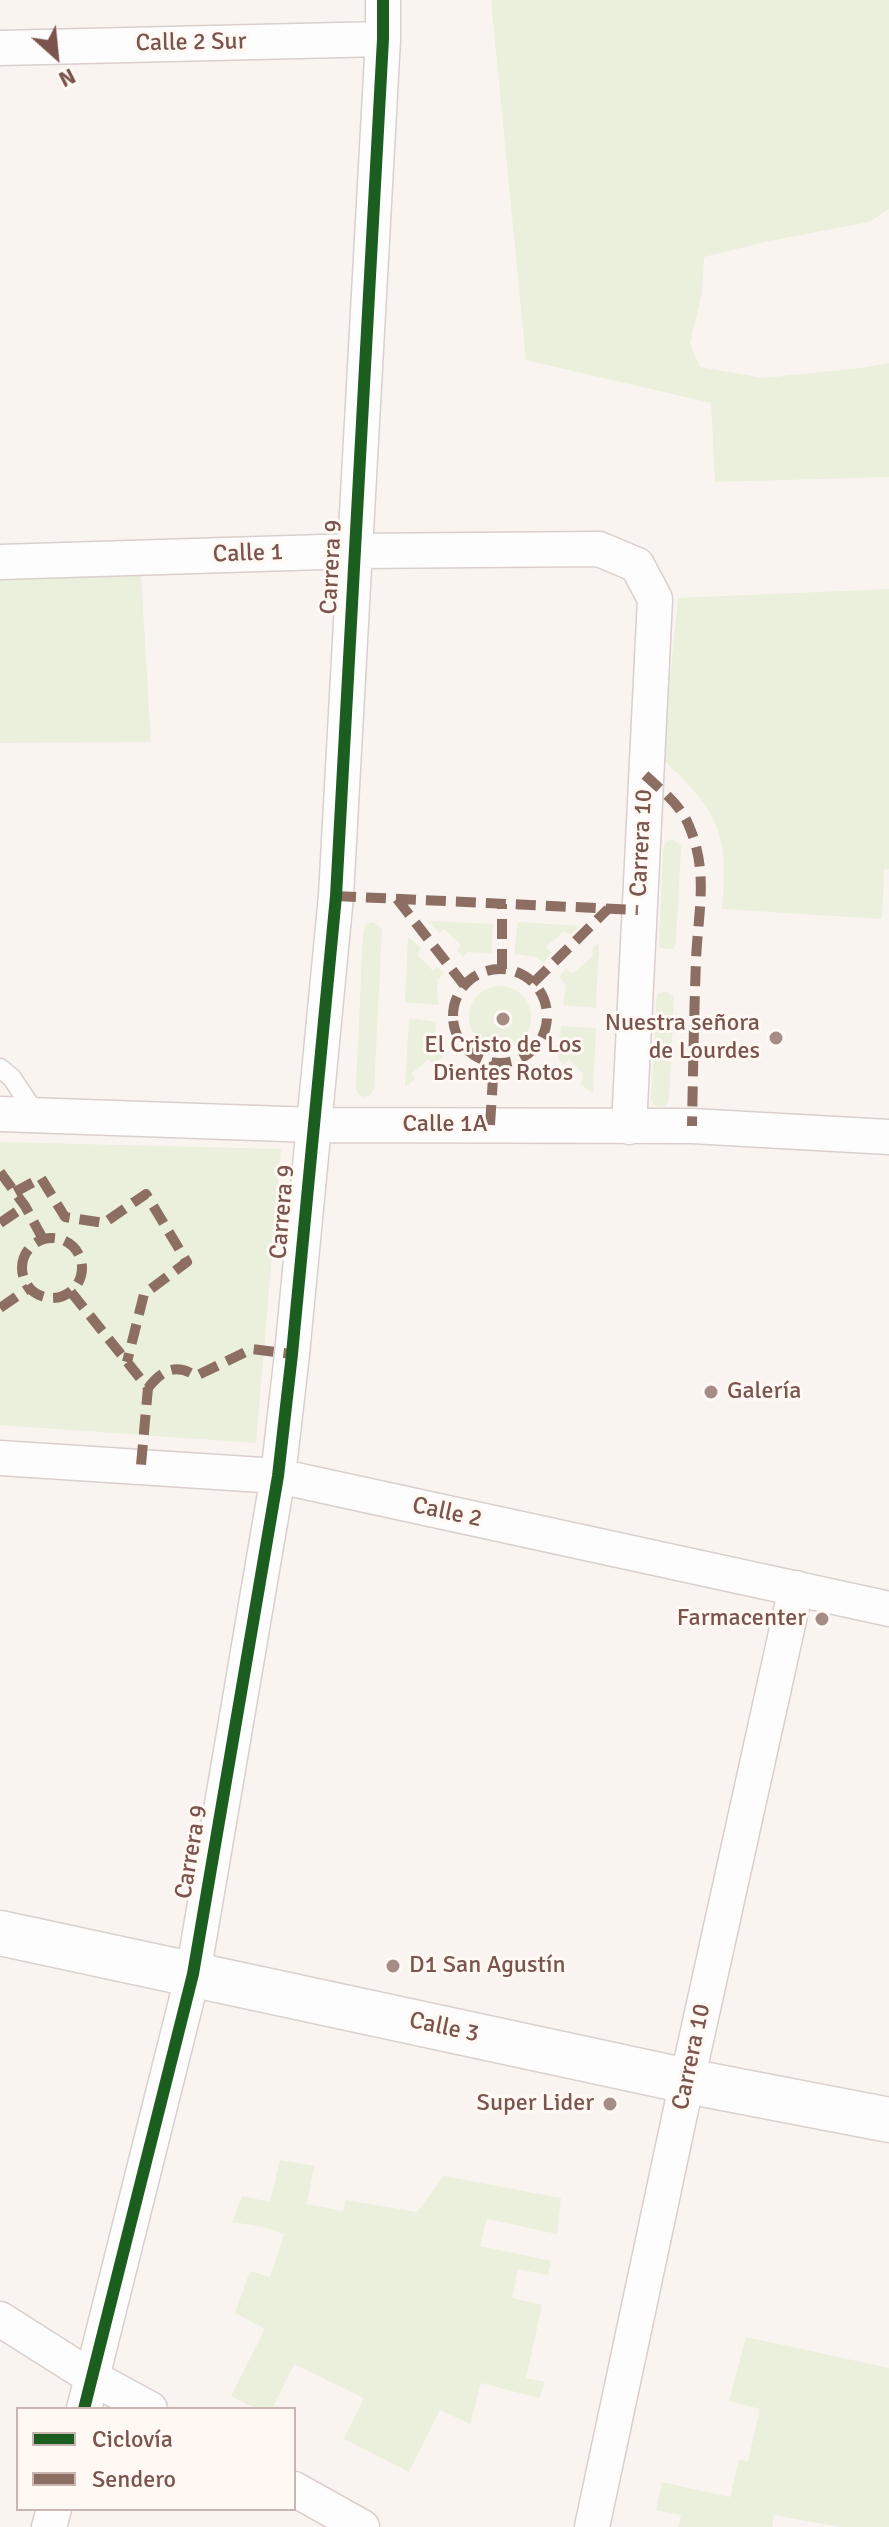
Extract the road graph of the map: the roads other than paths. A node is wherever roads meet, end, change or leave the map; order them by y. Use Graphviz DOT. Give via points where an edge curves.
graph roads {
  1 [pos="383,0"];
  2 [pos="383,39"];
  3 [pos="0,48"];
  4 [pos="355,551"];
  5 [pos="0,562"];
  6 [pos="637,565"];
  7 [pos="0,1068"];
  8 [pos="0,1114"];
  9 [pos="37,1116"];
  10 [pos="313,1125"];
  11 [pos="629,1127"];
  12 [pos="889,1137"];
  13 [pos="0,1458"];
  14 [pos="278,1476"];
  15 [pos="796,1588"];
  16 [pos="889,1609"];
  17 [pos="0,1933"];
  18 [pos="193,1974"];
  19 [pos="687,2081"];
  20 [pos="889,2120"];
  21 [pos="0,2319"];
  22 [pos="89,2393"];
  23 [pos="142,2407"];
  24 [pos="296,2490"];
  25 [pos="362,2527"];
  26 [pos="592,2527"];
  1 -- 2 [label="street, Carrera 9"];
  2 -- 3 [label="street, Calle 2 Sur"];
  2 -- 4 [label="street, Carrera 9"];
  4 -- 5 [label="street, Calle 1"];
  4 -- 6 [label="street, Calle 1" via="599,549"];
  4 -- 10 [label="street, Carrera 9" via="336,896"];
  6 -- 11 [label="street, Carrera 10" via="655,599"];
  7 -- 9 [label="lane"];
  8 -- 9 [label="street, Calle 1A"];
  9 -- 10 [label="street, Calle 1A"];
  10 -- 11 [label="street, Calle 1A"];
  10 -- 14 [label="street, Carrera 9"];
  11 -- 12 [label="street, Calle 1A"];
  13 -- 14 [label="street, Calle 2"];
  14 -- 15 [label="street, Calle 2"];
  14 -- 18 [label="street, Carrera 9"];
  15 -- 16 [label="street, Calle 2"];
  15 -- 19 [label="street, Carrera 10"];
  17 -- 18 [label="main road, Calle 3"];
  18 -- 19 [label="main road, Calle 3"];
  18 -- 22 [label="street, Carrera 9"];
  19 -- 20 [label="main road, Calle 3"];
  19 -- 26 [label="street, Carrera 10"];
  21 -- 22 [label="street"];
  22 -- 23 [label="street"];
  24 -- 25 [label="street"];
}
